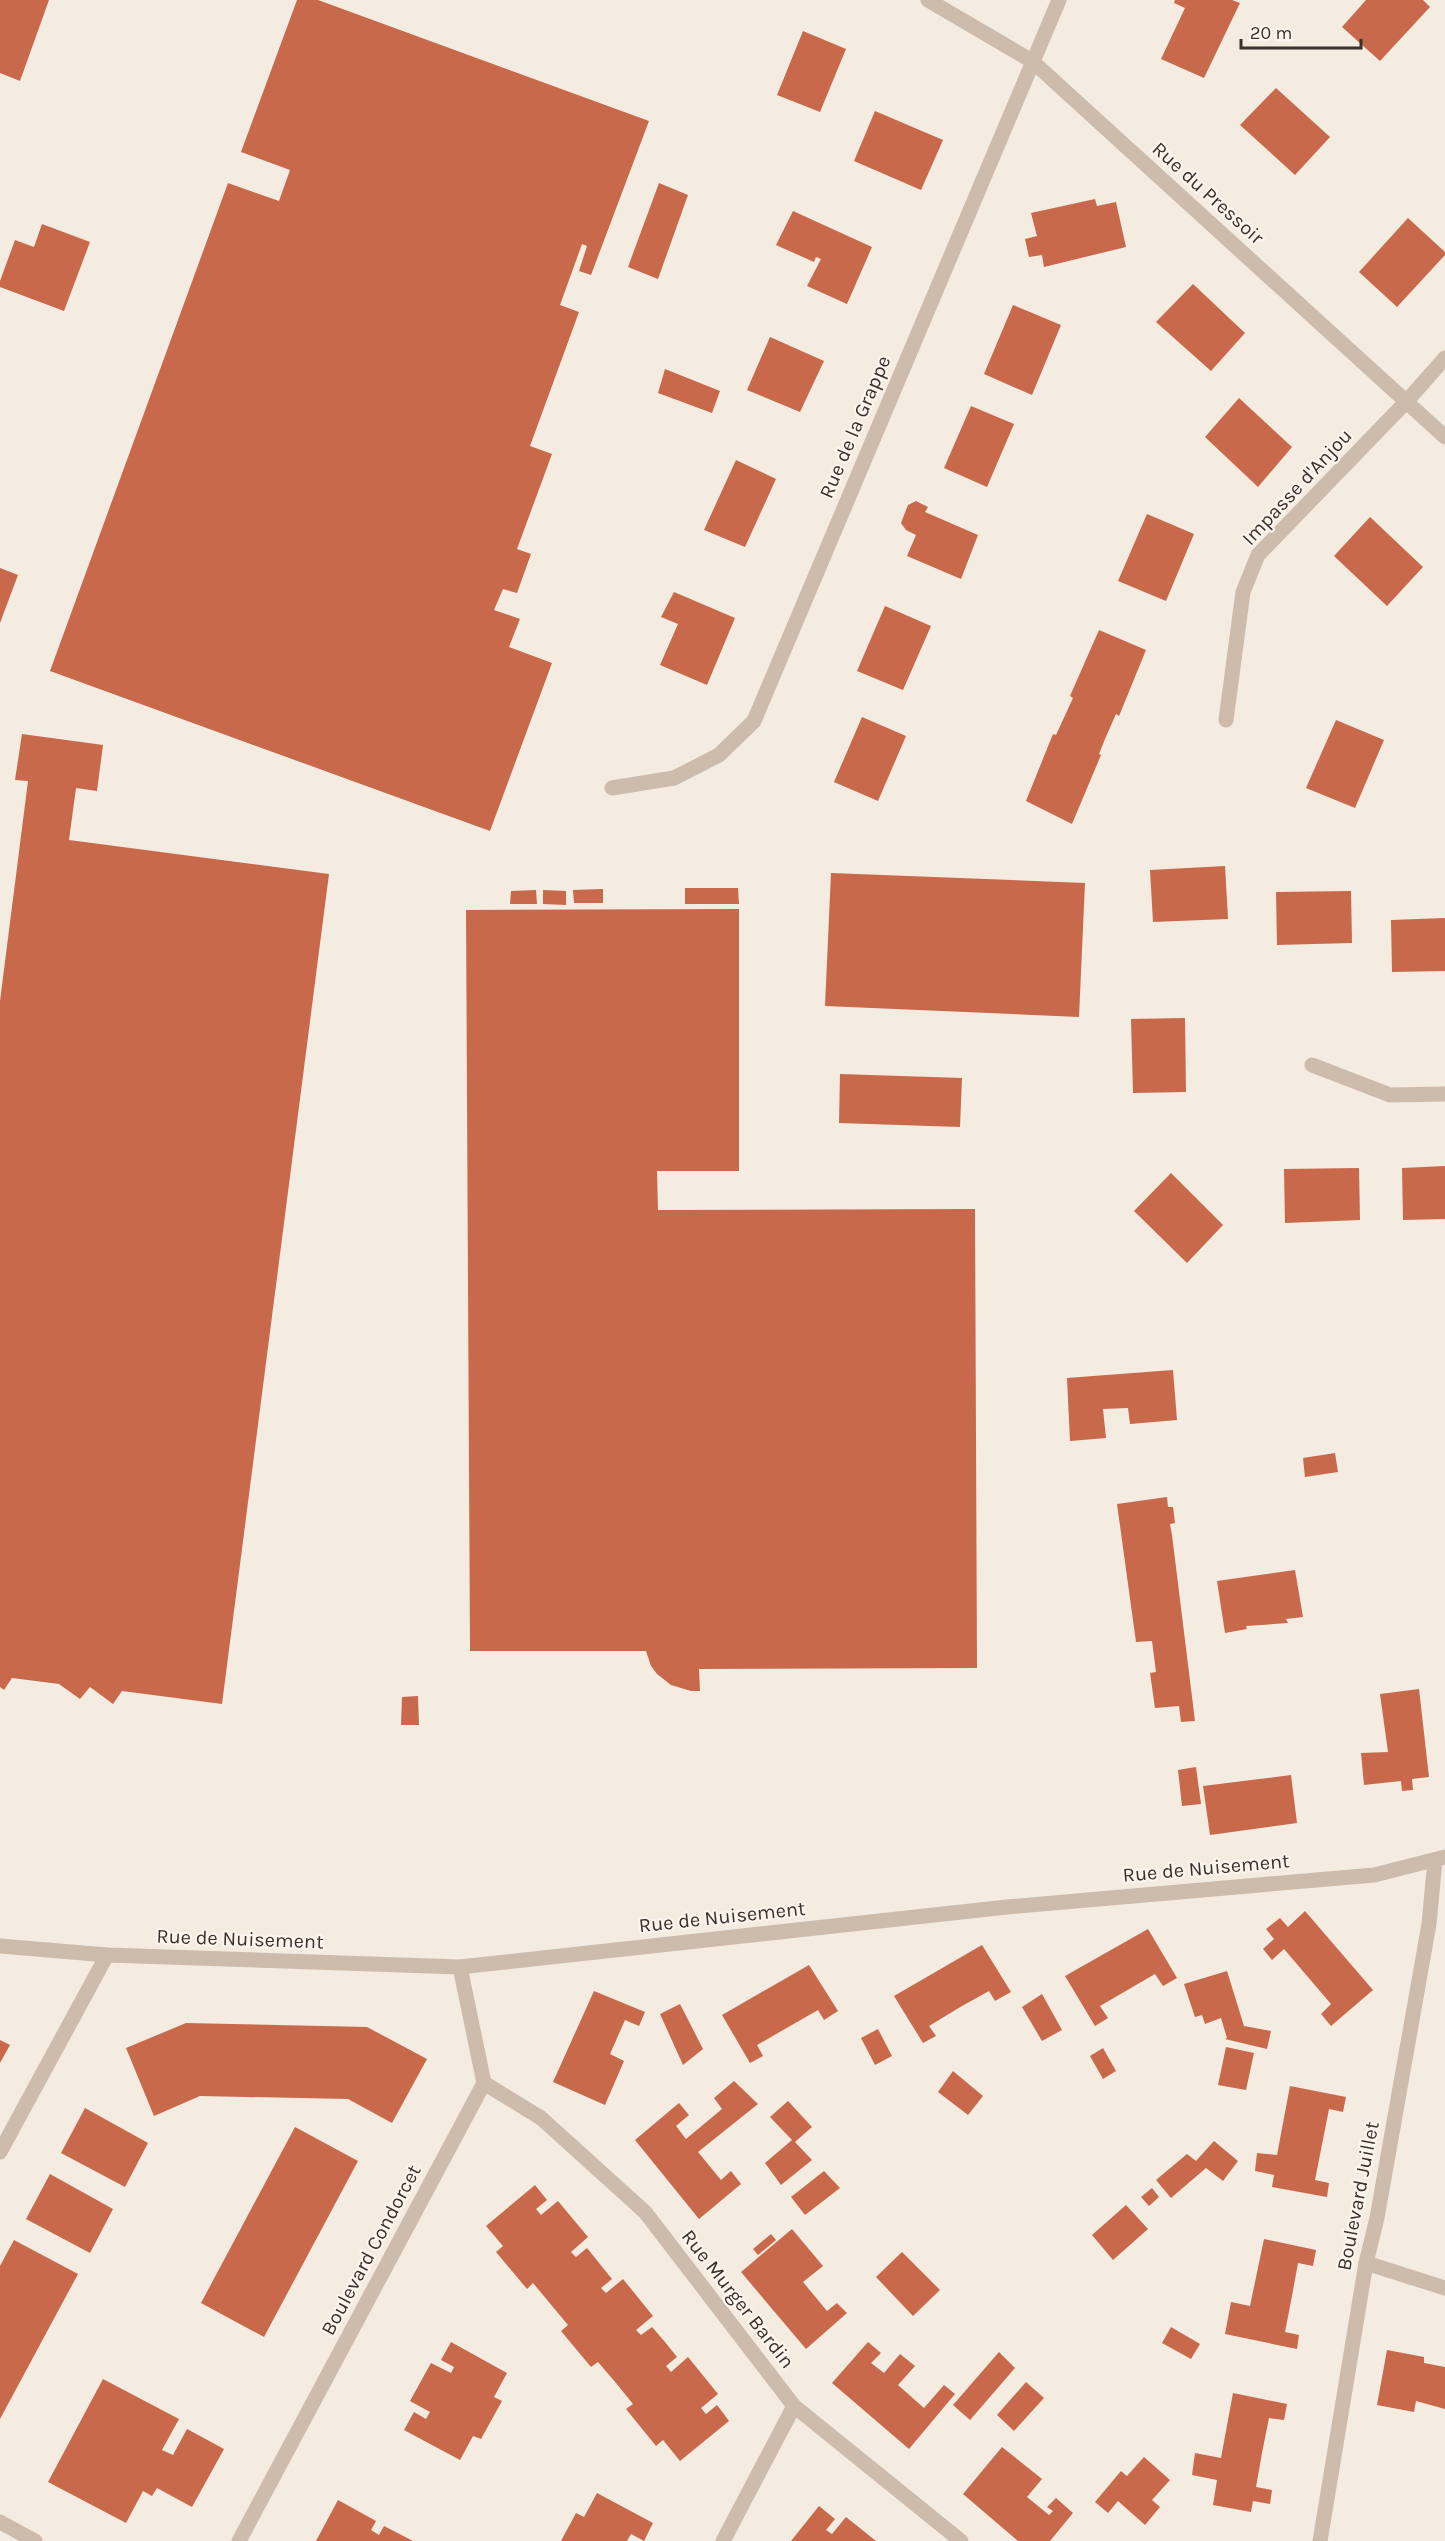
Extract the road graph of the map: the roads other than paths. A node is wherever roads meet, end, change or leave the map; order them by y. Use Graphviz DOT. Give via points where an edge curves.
graph roads {
  1 [pos="928,0"];
  2 [pos="1059,0"];
  3 [pos="1032,61"];
  4 [pos="1445,358"];
  5 [pos="1406,402"];
  6 [pos="1445,437"];
  7 [pos="1226,720"];
  8 [pos="612,788"];
  9 [pos="1312,1065"];
  10 [pos="1445,1094"];
  11 [pos="1440,1858"];
  12 [pos="0,1946"];
  13 [pos="107,1955"];
  14 [pos="460,1967"];
  15 [pos="484,2083"];
  16 [pos="0,2152"];
  17 [pos="1366,2263"];
  18 [pos="1445,2288"];
  19 [pos="794,2406"];
  20 [pos="0,2522"];
  21 [pos="35,2541"];
  22 [pos="239,2541"];
  23 [pos="723,2541"];
  24 [pos="961,2541"];
  25 [pos="1320,2541"];
  1 -- 3 [label="street, Rue du Pressoir"];
  2 -- 3 [label="street, Rue de la Grappe"];
  3 -- 5 [label="street, Rue du Pressoir"];
  3 -- 8 [label="street, Rue de la Grappe" via="754,721 719,756 674,778"];
  4 -- 5 [label="street, Impasse d'Anjou"];
  5 -- 6 [label="street, Rue du Pressoir"];
  5 -- 7 [label="street, Impasse d'Anjou" via="1258,555 1243,592"];
  9 -- 10 [label="street" via="1390,1095"];
  11 -- 14 [label="street, Rue de Nuisement" via="1374,1875 1007,1907"];
  11 -- 17 [label="street, Boulevard Juillet"];
  12 -- 13 [label="street, Rue de Nuisement"];
  13 -- 14 [label="street, Rue de Nuisement"];
  13 -- 16 [label="street"];
  14 -- 15 [label="street"];
  15 -- 19 [label="street, Rue Murger Bardin" via="541,2118 645,2212"];
  15 -- 22 [label="street, Boulevard Condorcet"];
  17 -- 18 [label="street"];
  17 -- 25 [label="street, Boulevard Juillet"];
  19 -- 23 [label="street"];
  19 -- 24 [label="street, Rue Murger Bardin"];
  20 -- 21 [label="street"];
}
